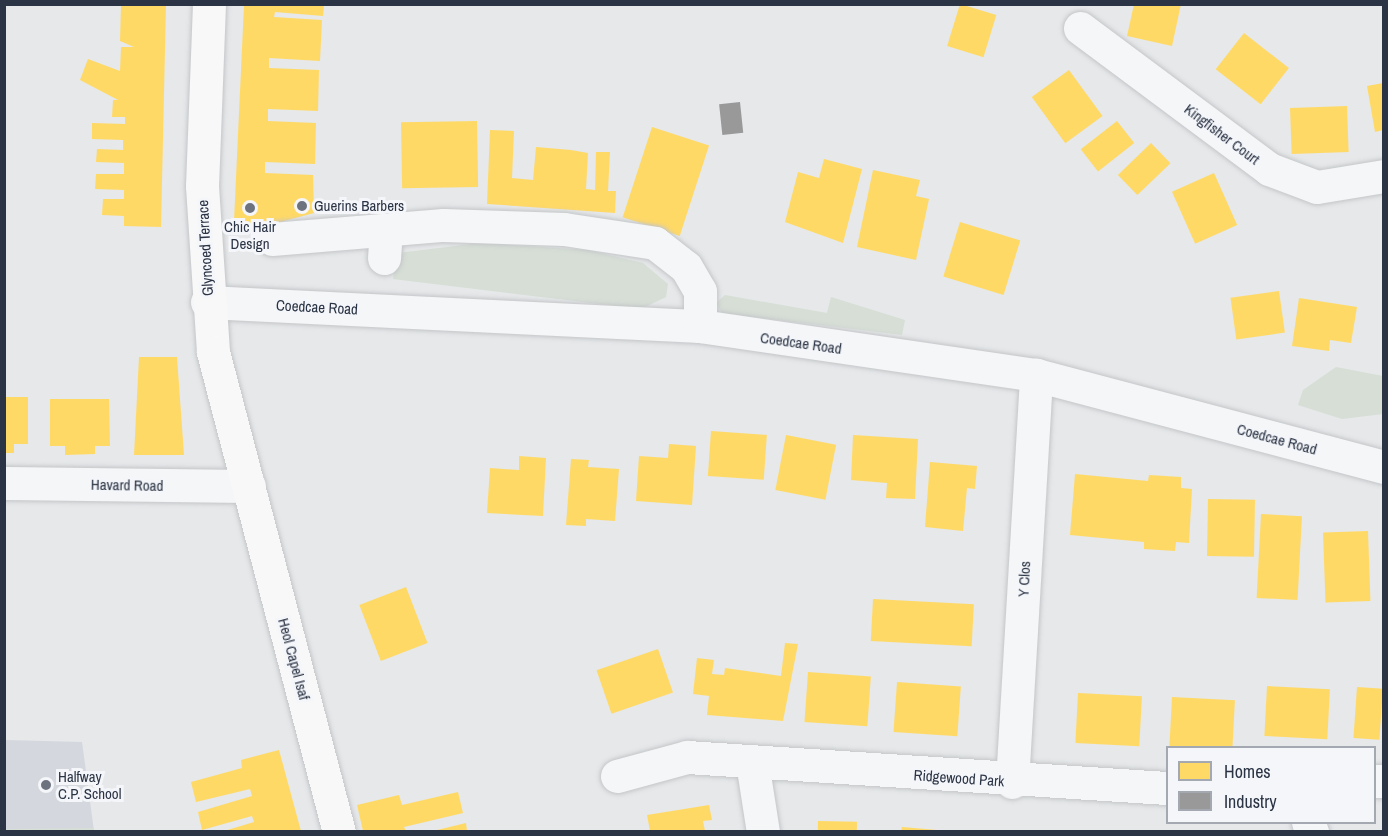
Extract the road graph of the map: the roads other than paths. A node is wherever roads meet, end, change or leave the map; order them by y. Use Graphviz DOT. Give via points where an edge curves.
graph roads {
  1 [pos="209,4"];
  2 [pos="1080,28"];
  3 [pos="1383,176"];
  4 [pos="272,239"];
  5 [pos="207,302"];
  6 [pos="700,326"];
  7 [pos="1036,375"];
  8 [pos="1383,467"];
  9 [pos="4,483"];
  10 [pos="249,486"];
  11 [pos="752,762"];
  12 [pos="617,776"];
  13 [pos="1011,782"];
  14 [pos="1166,788"];
  15 [pos="339,831"];
  16 [pos="763,831"];
  1 -- 5 [label="street, Glyncoed Terrace" via="201,186"];
  2 -- 3 [label="street, Kingfisher Court" via="1269,168 1317,187"];
  4 -- 6 [label="street" via="385,244 564,229 656,243 686,267 700,291"];
  5 -- 6 [label="street, Coedcae Road"];
  5 -- 10 [label="street, Glyncoed Terrace" via="213,352"];
  6 -- 7 [label="street, Coedcae Road"];
  7 -- 8 [label="street, Coedcae Road"];
  7 -- 13 [label="street, Y Clos"];
  9 -- 10 [label="street, Havard Road"];
  10 -- 15 [label="street, Heol Capel Isaf"];
  11 -- 12 [label="street, Ridgewood Park" via="687,757"];
  11 -- 13 [label="street, Ridgewood Park"];
  11 -- 16 [label="street"];
  13 -- 14 [label="street, Ridgewood Park"];
}
